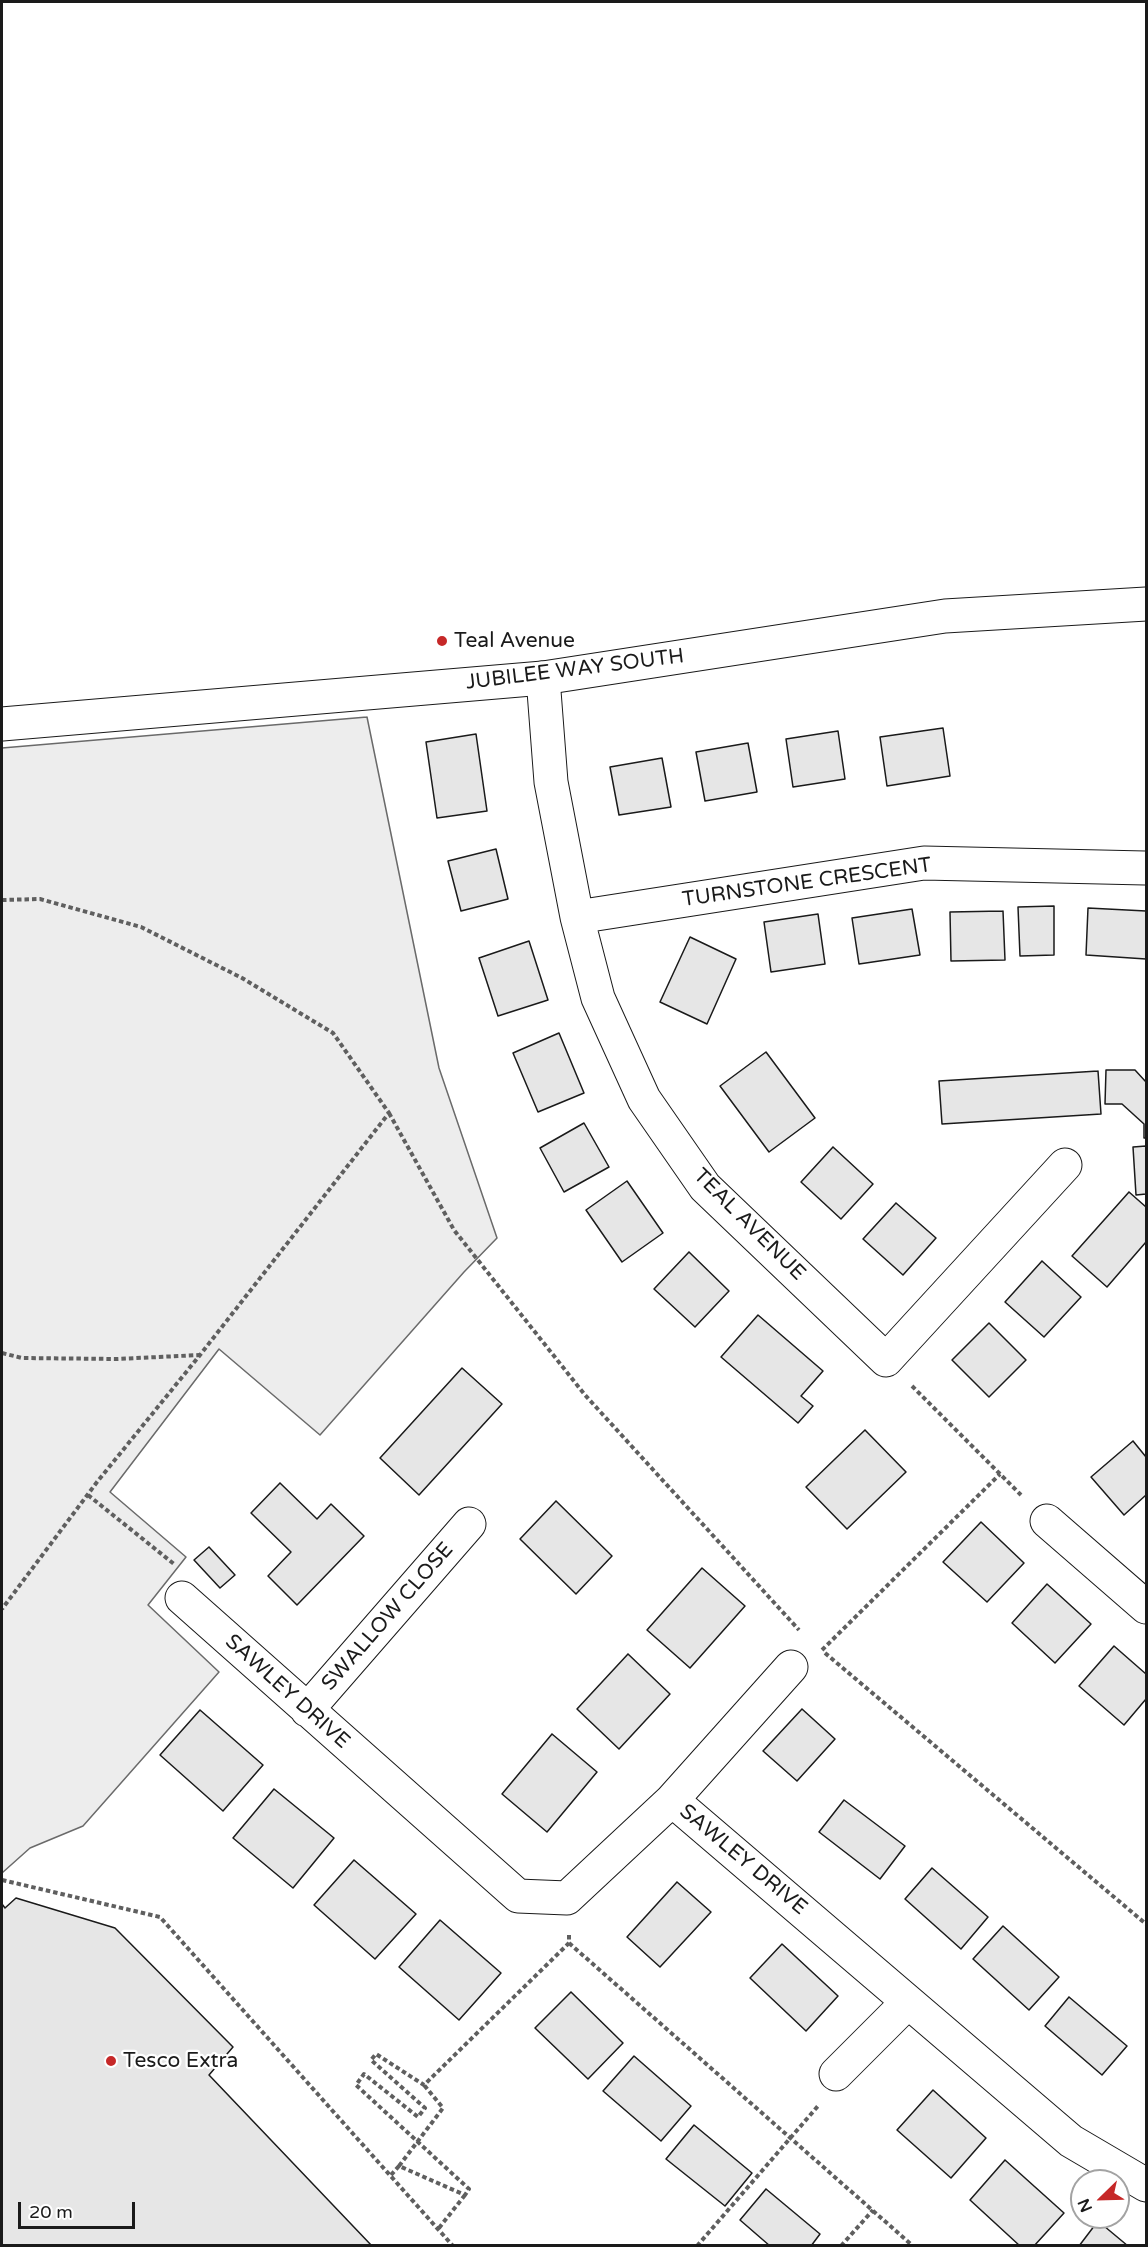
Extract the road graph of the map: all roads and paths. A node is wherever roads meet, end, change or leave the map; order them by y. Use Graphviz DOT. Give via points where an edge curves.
graph roads {
  1 [pos="1146,604"];
  2 [pos="543,678"];
  3 [pos="2,724"];
  4 [pos="1146,868"];
  5 [pos="2,900"];
  6 [pos="577,917"];
  7 [pos="389,1113"];
  8 [pos="1065,1165"];
  9 [pos="2,1353"];
  10 [pos="200,1355"];
  11 [pos="886,1360"];
  12 [pos="1000,1474"];
  13 [pos="88,1495"];
  14 [pos="1047,1521"];
  15 [pos="469,1524"];
  16 [pos="1141,1593"];
  17 [pos="182,1598"];
  18 [pos="2,1610"];
  19 [pos="805,1635"];
  20 [pos="813,1642"];
  21 [pos="822,1650"];
  22 [pos="791,1667"];
  23 [pos="307,1710"];
  24 [pos="672,1800"];
  25 [pos="2,1880"];
  26 [pos="567,1898"];
  27 [pos="1146,1924"];
  28 [pos="569,1943"];
  29 [pos="908,2002"];
  30 [pos="836,2074"];
  31 [pos="424,2085"];
  32 [pos="790,2138"];
  33 [pos="418,2140"];
  34 [pos="399,2166"];
  35 [pos="391,2175"];
  36 [pos="1146,2185"];
  37 [pos="465,2195"];
  38 [pos="873,2210"];
  39 [pos="439,2228"];
  40 [pos="453,2246"];
  41 [pos="696,2246"];
  42 [pos="841,2246"];
  43 [pos="913,2246"];
  1 -- 2 [label="street, JUBILEE WAY SOUTH" via="945,616"];
  2 -- 3 [label="street, JUBILEE WAY SOUTH"];
  2 -- 6 [label="street, TEAL AVENUE" via="551,782"];
  4 -- 6 [label="street, TURNSTONE CRESCENT" via="924,863"];
  5 -- 7 [label="path" via="40,899 141,927 242,978 333,1033"];
  6 -- 11 [label="street, TEAL AVENUE" via="598,998 644,1099 705,1187"];
  7 -- 10 [label="path"];
  7 -- 19 [label="path" via="454,1230 577,1386"];
  8 -- 11 [label="street"];
  9 -- 10 [label="path" via="22,1358 118,1359"];
  10 -- 13 [label="path"];
  11 -- 12 [label="path"];
  12 -- 14 [label="path"];
  12 -- 21 [label="path"];
  13 -- 17 [label="path" via="193,1579"];
  13 -- 18 [label="path"];
  14 -- 16 [label="street"];
  15 -- 23 [label="street, SWALLOW CLOSE"];
  17 -- 23 [label="street, SAWLEY DRIVE"];
  20 -- 21 [label="path"];
  21 -- 27 [label="path"];
  22 -- 24 [label="street"];
  23 -- 26 [label="street, SAWLEY DRIVE" via="518,1896"];
  24 -- 26 [label="street, SAWLEY DRIVE"];
  24 -- 29 [label="street, SAWLEY DRIVE"];
  25 -- 35 [label="path" via="160,1917"];
  26 -- 28 [label="path"];
  28 -- 31 [label="path"];
  28 -- 32 [label="path"];
  29 -- 30 [label="street"];
  29 -- 36 [label="street, SAWLEY DRIVE" via="1071,2141"];
  30 -- 32 [label="path" via="820,2103"];
  31 -- 33 [label="path" via="443,2108"];
  31 -- 33 [label="path" via="376,2054 371,2060 425,2108 418,2117 364,2074 356,2085"];
  32 -- 38 [label="path"];
  32 -- 41 [label="path"];
  33 -- 34 [label="path"];
  33 -- 37 [label="path" via="469,2189"];
  34 -- 35 [label="path"];
  34 -- 37 [label="path"];
  35 -- 39 [label="path"];
  37 -- 39 [label="path"];
  38 -- 42 [label="path"];
  38 -- 43 [label="path"];
  39 -- 40 [label="path"];
}
